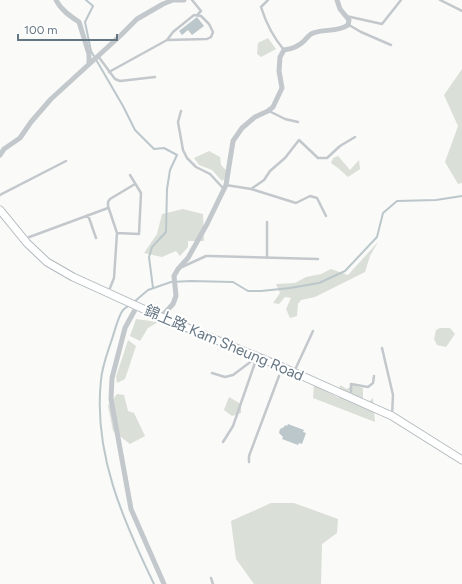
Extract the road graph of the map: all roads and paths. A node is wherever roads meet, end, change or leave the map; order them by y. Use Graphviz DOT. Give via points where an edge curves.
graph roads {
  1 [pos="56,0"];
  2 [pos="173,0"];
  3 [pos="184,0"];
  4 [pos="192,0"];
  5 [pos="268,0"];
  6 [pos="337,0"];
  7 [pos="401,0"];
  8 [pos="440,0"];
  9 [pos="462,10"];
  10 [pos="197,14"];
  11 [pos="346,16"];
  12 [pos="348,24"];
  13 [pos="167,40"];
  14 [pos="392,45"];
  15 [pos="284,50"];
  16 [pos="98,57"];
  17 [pos="91,62"];
  18 [pos="109,72"];
  19 [pos="155,77"];
  20 [pos="181,111"];
  21 [pos="268,111"];
  22 [pos="298,122"];
  23 [pos="355,137"];
  24 [pos="0,154"];
  25 [pos="66,161"];
  26 [pos="130,175"];
  27 [pos="135,184"];
  28 [pos="225,187"];
  29 [pos="251,189"];
  30 [pos="0,195"];
  31 [pos="108,208"];
  32 [pos="0,210"];
  33 [pos="88,215"];
  34 [pos="326,216"];
  35 [pos="267,222"];
  36 [pos="117,233"];
  37 [pos="96,238"];
  38 [pos="24,239"];
  39 [pos="267,258"];
  40 [pos="318,259"];
  41 [pos="178,269"];
  42 [pos="112,295"];
  43 [pos="136,305"];
  44 [pos="161,317"];
  45 [pos="312,331"];
  46 [pos="382,348"];
  47 [pos="257,357"];
  48 [pos="293,372"];
  49 [pos="212,373"];
  50 [pos="279,376"];
  51 [pos="374,376"];
  52 [pos="351,398"];
  53 [pos="392,416"];
  54 [pos="223,442"];
  55 [pos="462,460"];
  56 [pos="249,462"];
  57 [pos="211,578"];
  58 [pos="164,584"];
  59 [pos="213,584"];
  1 -- 17 [label="street" via="79,22"];
  2 -- 3 [label="street"];
  2 -- 16 [label="street" via="137,19"];
  4 -- 10 [label="lane" via="201,11"];
  5 -- 15 [label="lane" via="261,7 263,14 274,38"];
  6 -- 11 [label="street"];
  7 -- 11 [label="lane" via="382,24"];
  8 -- 9 [label="lane"];
  10 -- 13 [label="lane" via="173,32"];
  10 -- 13 [label="lane" via="209,24 213,32 211,37"];
  11 -- 12 [label="street"];
  12 -- 14 [label="lane"];
  12 -- 15 [label="street" via="311,34 293,49"];
  13 -- 18 [label="lane"];
  15 -- 21 [label="street" via="280,57 279,71 282,88 274,107"];
  16 -- 17 [label="street"];
  16 -- 18 [label="lane"];
  17 -- 24 [label="street" via="50,99 20,138"];
  18 -- 19 [label="lane" via="120,81"];
  20 -- 28 [label="lane" via="178,122 187,158"];
  21 -- 22 [label="lane"];
  21 -- 28 [label="street" via="246,124 233,141"];
  23 -- 29 [label="lane" via="327,158 318,158 299,140 264,180"];
  25 -- 30 [label="lane"];
  26 -- 27 [label="lane"];
  27 -- 31 [label="lane" via="110,199"];
  27 -- 36 [label="lane" via="141,193 138,234"];
  28 -- 29 [label="lane"];
  28 -- 41 [label="street" via="188,258"];
  29 -- 34 [label="lane" via="296,203 310,196 318,198"];
  31 -- 33 [label="lane"];
  31 -- 36 [label="lane"];
  32 -- 38 [label="main road, 錦上路 Kam Sheung Road"];
  33 -- 37 [label="lane"];
  33 -- 38 [label="lane"];
  35 -- 39 [label="lane"];
  36 -- 42 [label="lane"];
  38 -- 42 [label="main road, 錦上路 Kam Sheung Road" via="47,262"];
  39 -- 40 [label="lane"];
  39 -- 41 [label="lane" via="206,256"];
  41 -- 44 [label="street" via="174,276 174,304"];
  42 -- 43 [label="main road, 錦上路 Kam Sheung Road"];
  43 -- 44 [label="main road, 錦上路 Kam Sheung Road"];
  43 -- 58 [label="street" via="125,328 112,378 111,399 131,509"];
  44 -- 47 [label="main road, 錦上路 Kam Sheung Road"];
  45 -- 48 [label="lane"];
  46 -- 53 [label="lane" via="393,395"];
  47 -- 48 [label="main road, 錦上路 Kam Sheung Road"];
  47 -- 49 [label="lane" via="233,375 225,377"];
  47 -- 54 [label="lane" via="233,426"];
  48 -- 52 [label="main road, 錦上路 Kam Sheung Road"];
  50 -- 56 [label="lane"];
  51 -- 52 [label="lane" via="373,383 368,387 350,384"];
  52 -- 53 [label="main road, 錦上路 Kam Sheung Road"];
  53 -- 55 [label="main road, 錦上路 Kam Sheung Road"];
  57 -- 59 [label="lane"];
}
